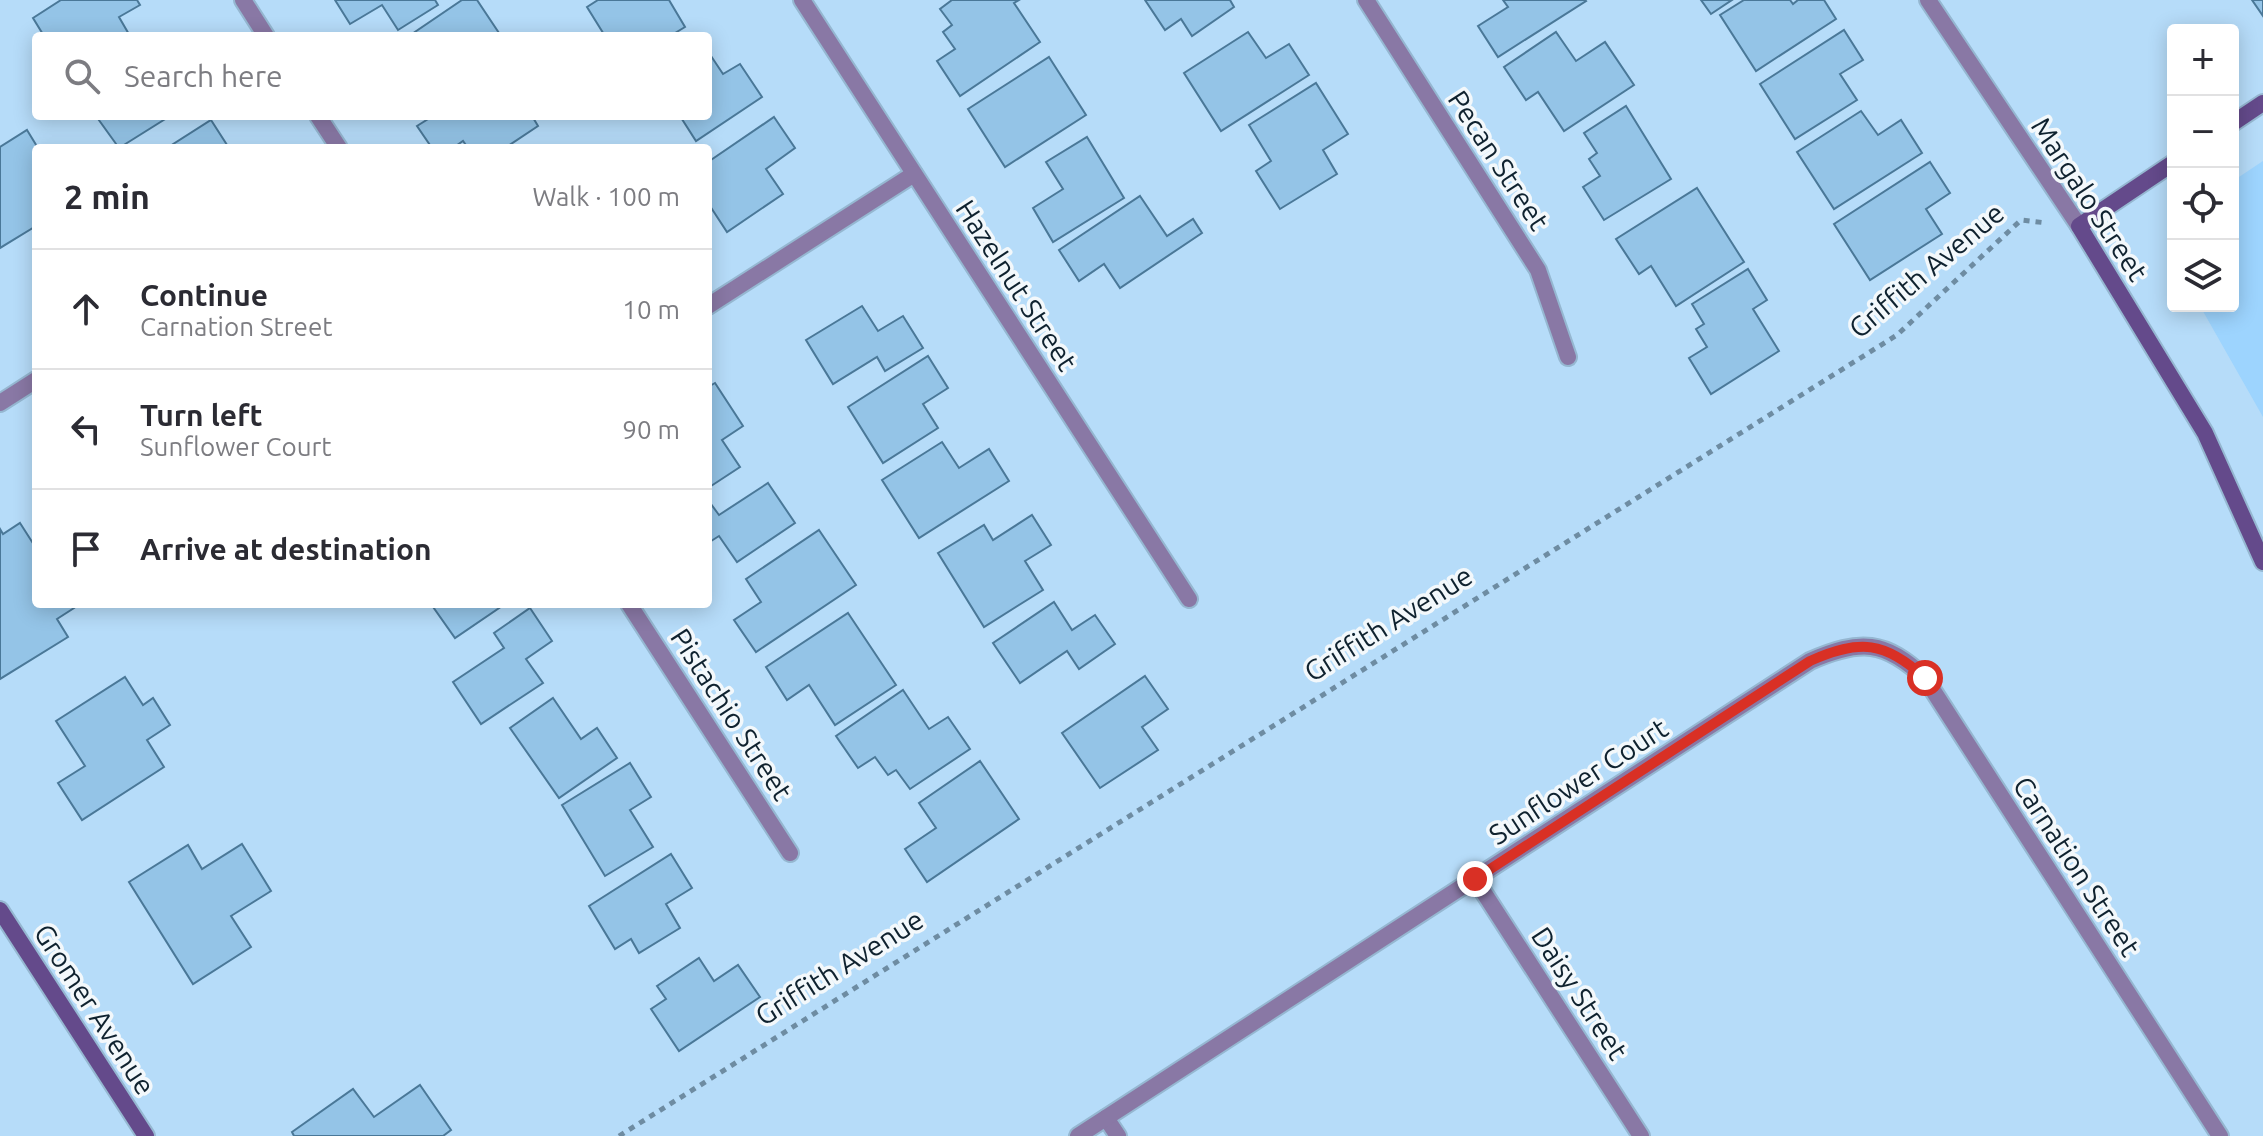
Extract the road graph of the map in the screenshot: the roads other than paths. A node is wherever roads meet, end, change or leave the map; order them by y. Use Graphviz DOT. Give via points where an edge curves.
graph roads {
  1 [pos="243,0"];
  2 [pos="802,0"];
  3 [pos="1366,0"];
  4 [pos="1928,0"];
  5 [pos="263,32"];
  6 [pos="2263,103"];
  7 [pos="2239,119"];
  8 [pos="321,120"];
  9 [pos="336,144"];
  10 [pos="2167,167"];
  11 [pos="914,174"];
  12 [pos="2079,226"];
  13 [pos="712,303"];
  14 [pos="1568,357"];
  15 [pos="32,383"];
  16 [pos="0,403"];
  17 [pos="2263,562"];
  18 [pos="1189,599"];
  19 [pos="632,608"];
  20 [pos="1872,646"];
  21 [pos="790,853"];
  22 [pos="1475,879"];
  23 [pos="0,910"];
  24 [pos="1106,1118"];
  25 [pos="146,1136"];
  26 [pos="1078,1136"];
  27 [pos="1118,1136"];
  28 [pos="1641,1136"];
  29 [pos="2220,1136"];
  1 -- 5 [label="street"];
  2 -- 11 [label="street, Hazelnut Street"];
  3 -- 14 [label="street, Pecan Street" via="1538,270"];
  4 -- 12 [label="street, Margalo Street"];
  6 -- 7 [label="street"];
  8 -- 9 [label="street"];
  10 -- 12 [label="street"];
  11 -- 13 [label="street"];
  11 -- 18 [label="street, Hazelnut Street"];
  12 -- 17 [label="street, Margalo Street" via="2205,433"];
  15 -- 16 [label="street"];
  19 -- 21 [label="street, Pistachio Street"];
  20 -- 22 [label="street, Sunflower Court" via="1840,648 1810,661"];
  20 -- 29 [label="street, Carnation Street" via="1901,656 1925,678"];
  22 -- 24 [label="street, Sunflower Court"];
  22 -- 28 [label="street, Daisy Street"];
  23 -- 25 [label="street, Gromer Avenue"];
  24 -- 26 [label="street, Sunflower Court"];
  24 -- 27 [label="street"];
}
